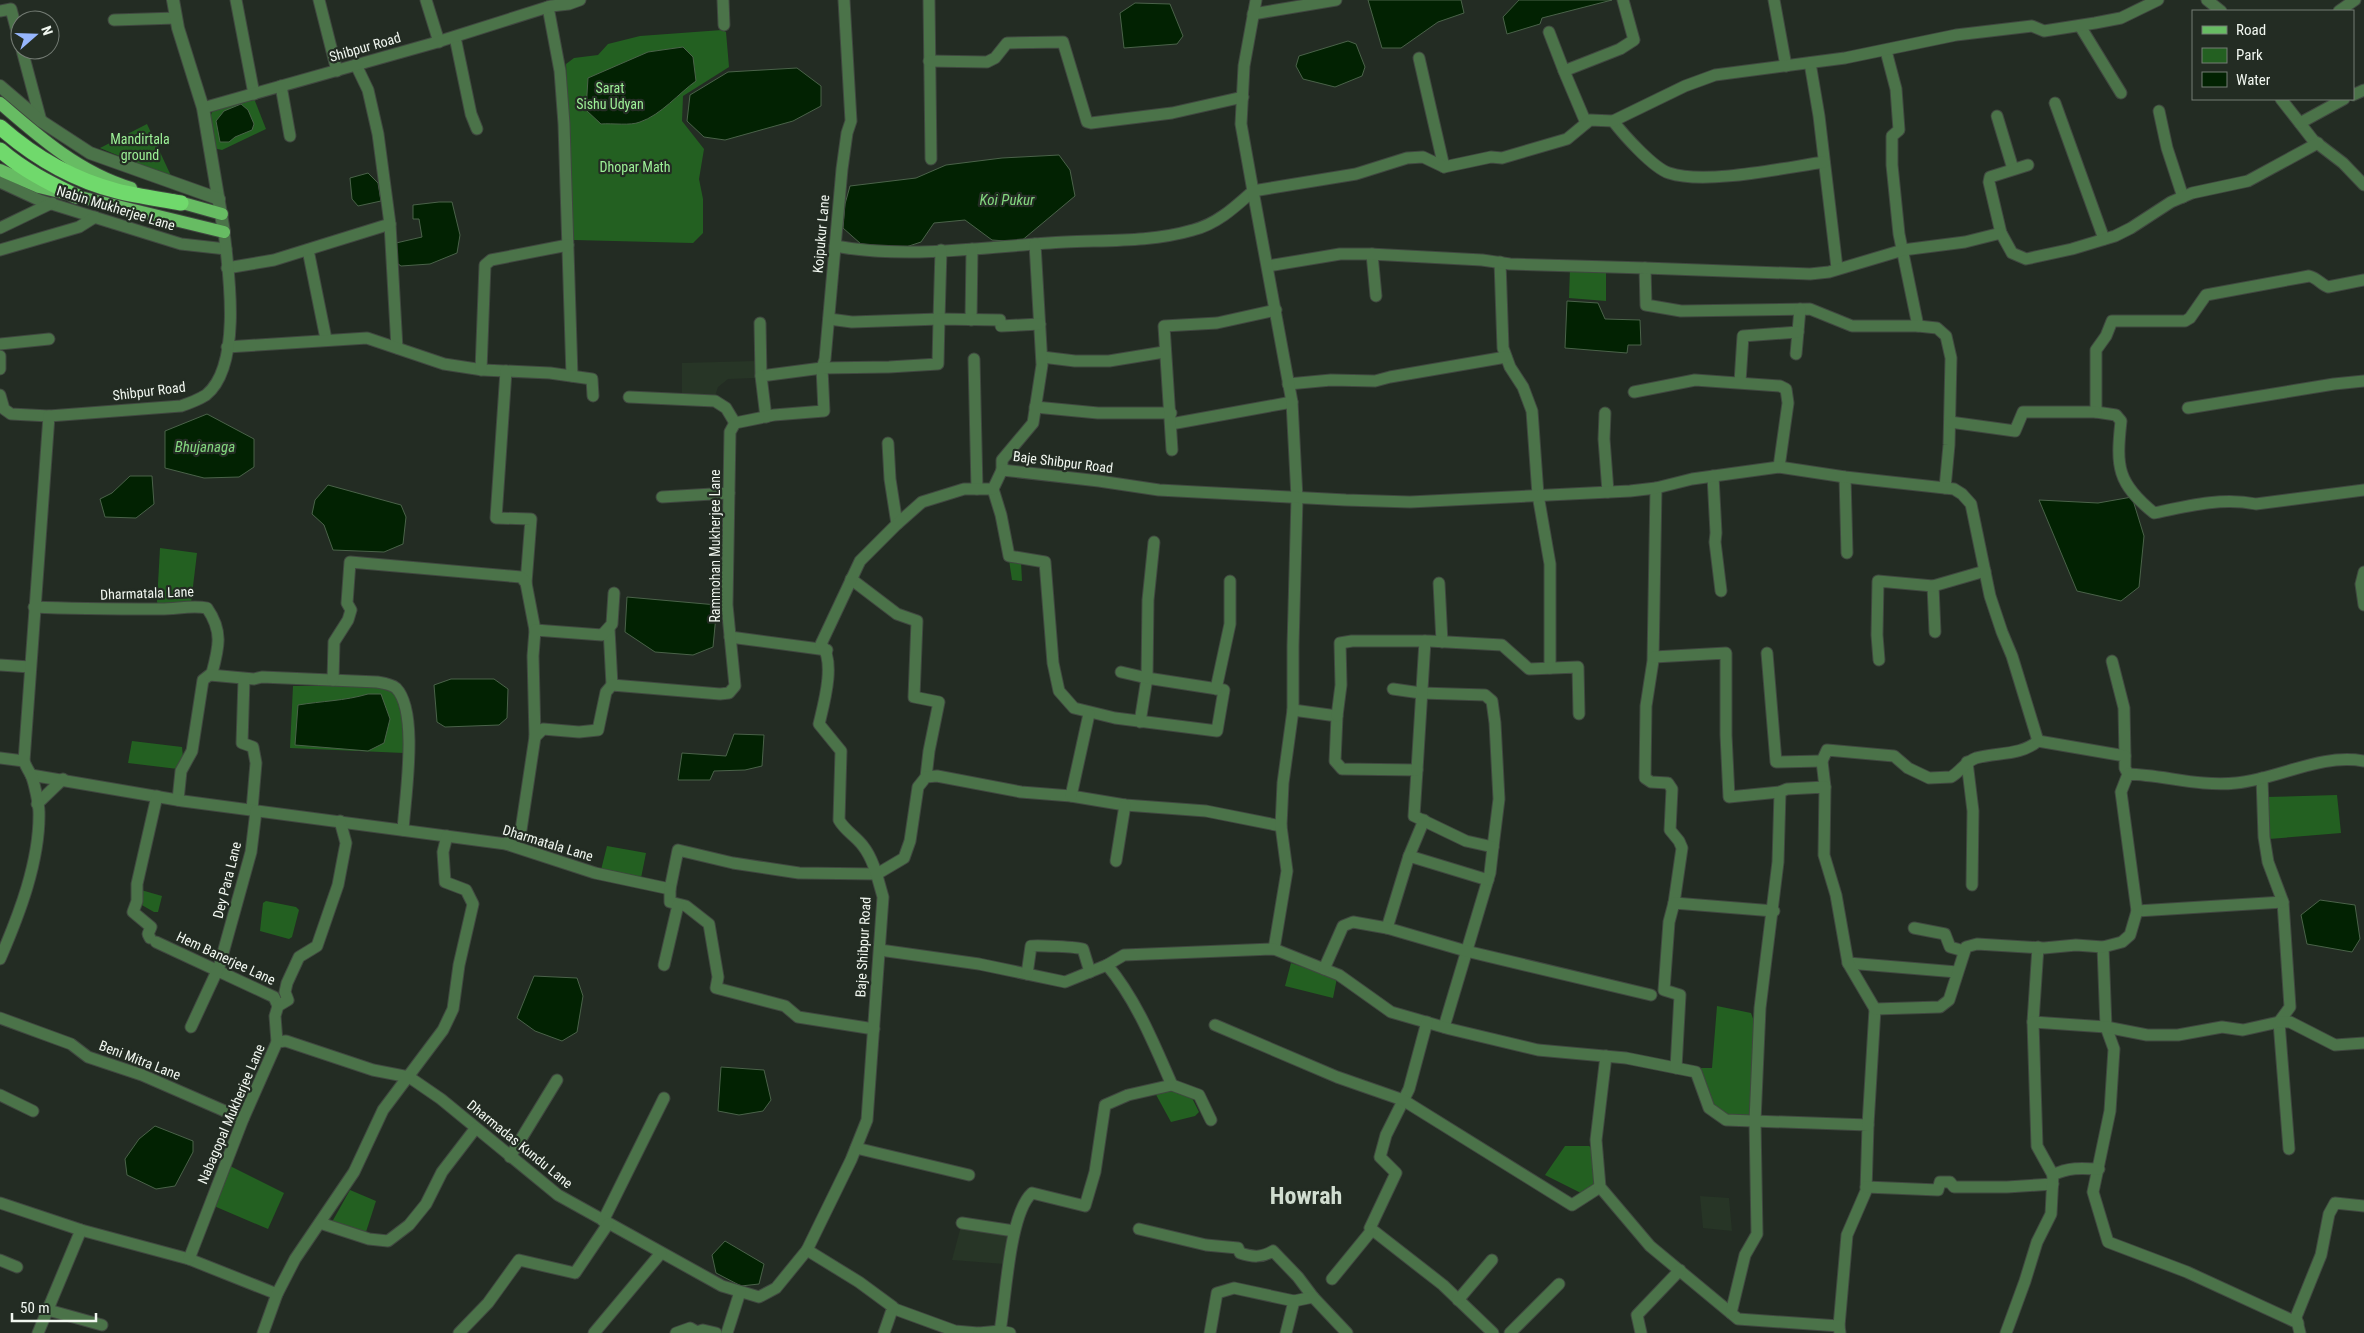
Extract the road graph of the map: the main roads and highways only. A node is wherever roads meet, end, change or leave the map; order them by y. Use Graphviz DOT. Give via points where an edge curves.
graph roads {
  1 [pos="0,103"];
  2 [pos="0,127"];
  3 [pos="0,150"];
  4 [pos="0,170"];
  5 [pos="87,176"];
  6 [pos="76,196"];
  7 [pos="181,203"];
  8 [pos="222,214"];
  9 [pos="224,232"];
  1 -- 5 [label="main road"];
  2 -- 5 [label="highway" via="54,165"];
  3 -- 6 [label="highway" via="42,180"];
  4 -- 6 [label="main road" via="39,187"];
  5 -- 7 [label="highway" via="117,191"];
  6 -- 9 [label="main road"];
  7 -- 8 [label="main road"];
}
